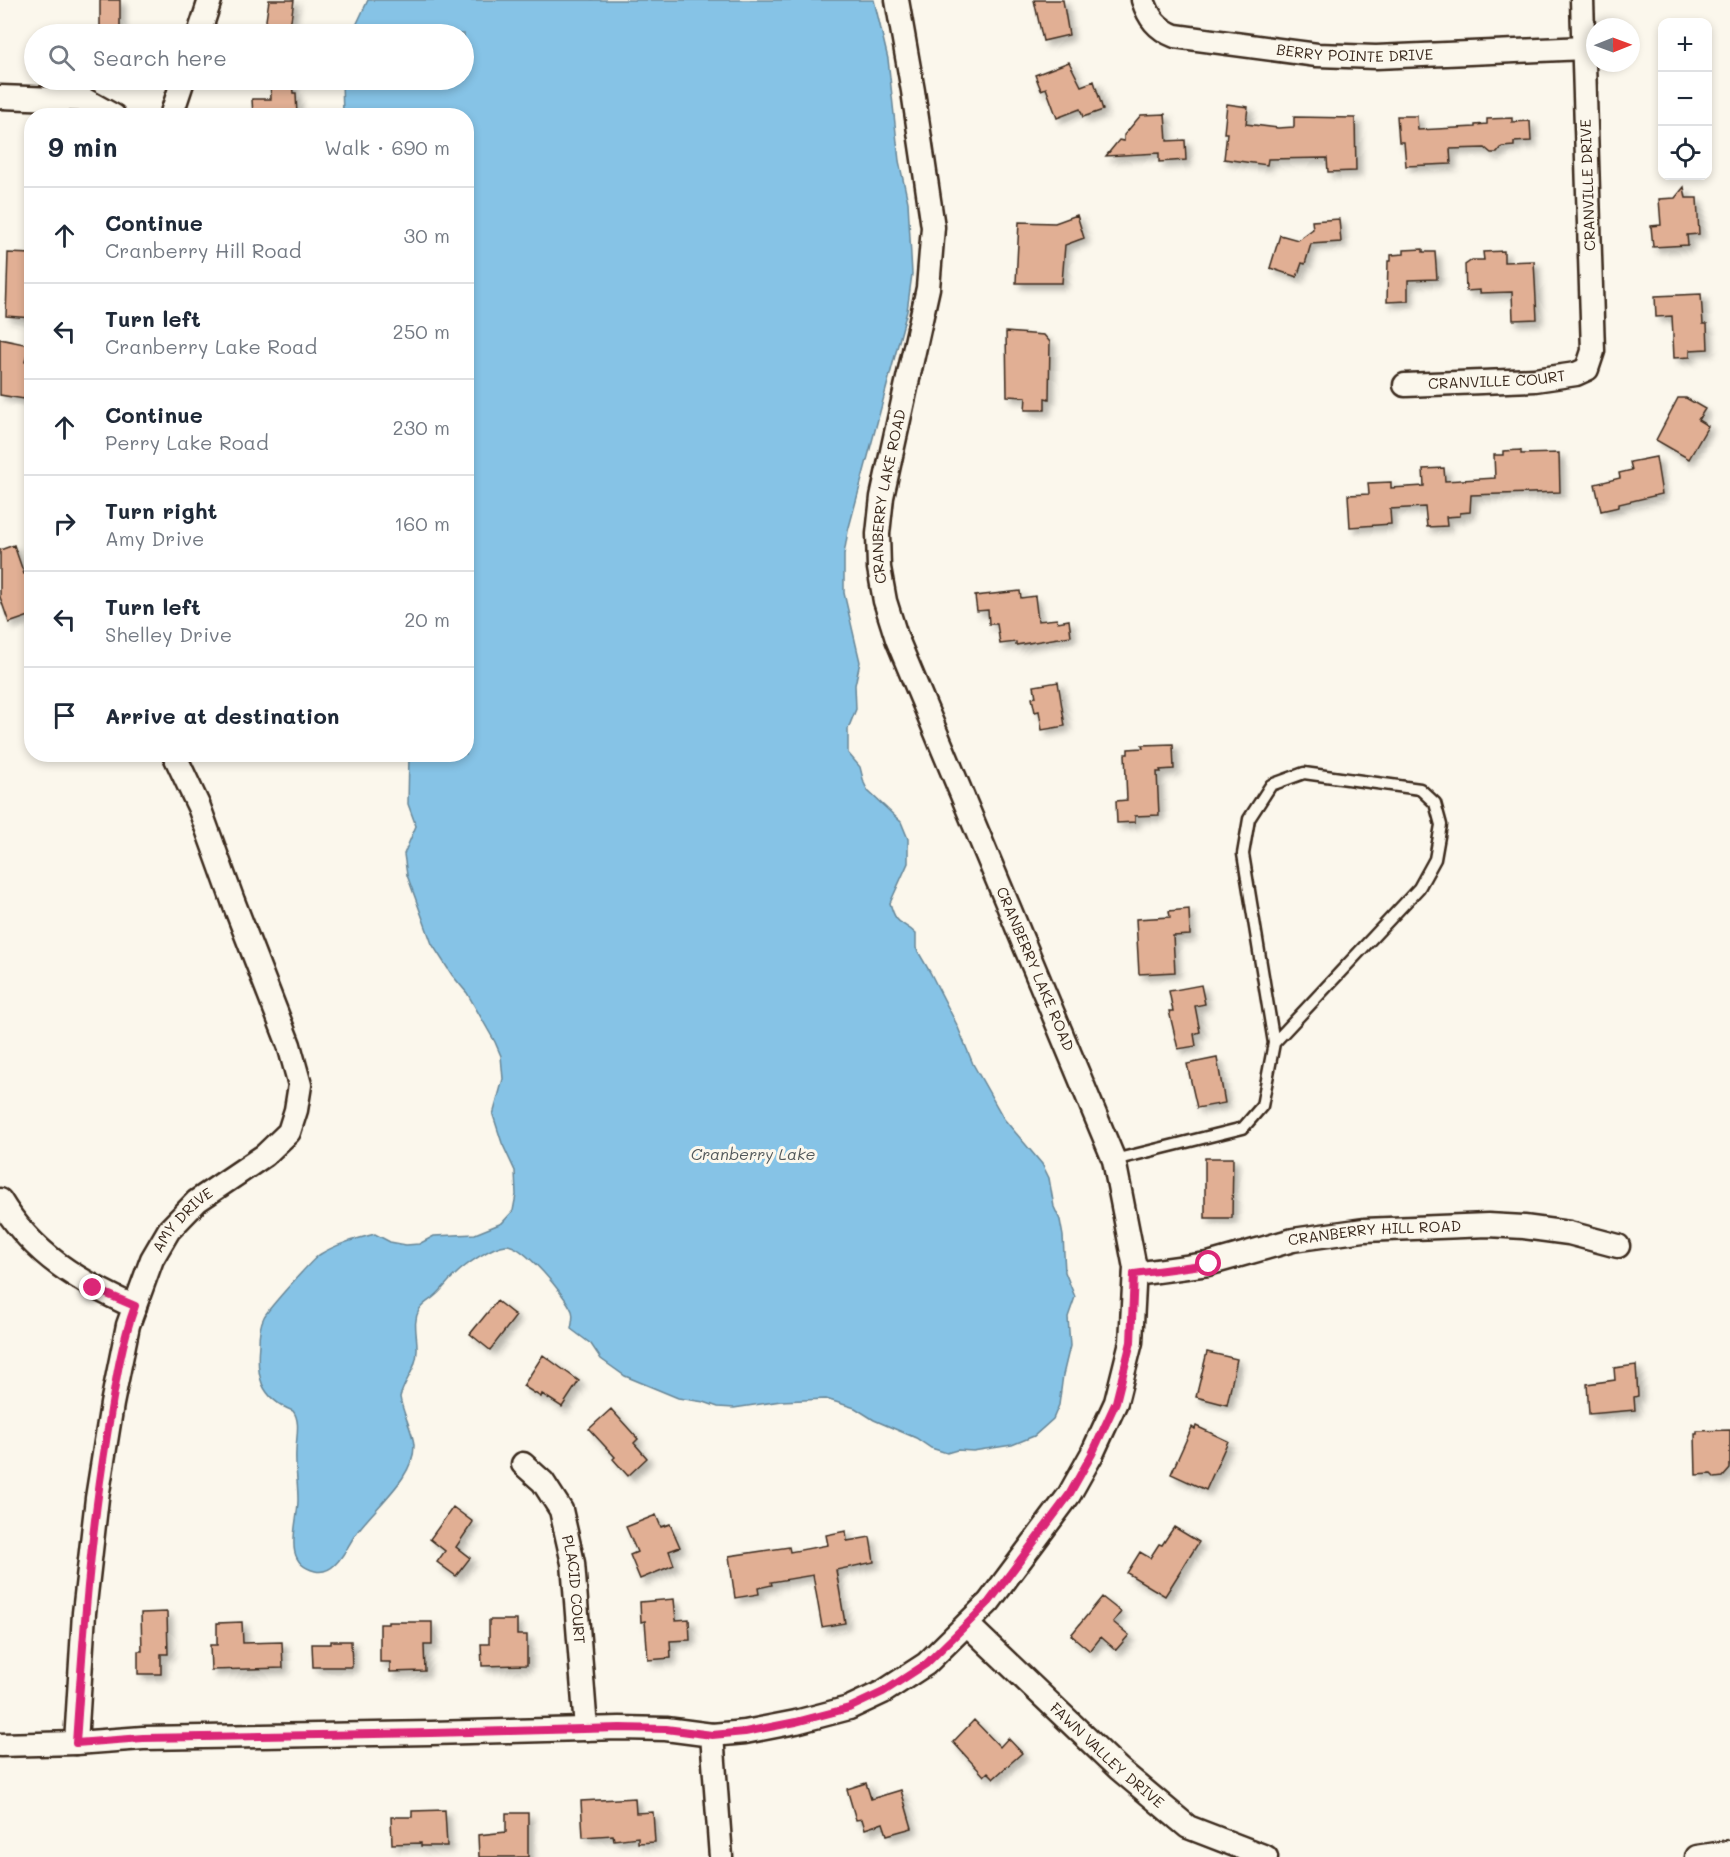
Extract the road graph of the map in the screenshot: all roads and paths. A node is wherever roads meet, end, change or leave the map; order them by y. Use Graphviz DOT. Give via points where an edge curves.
graph roads {
  1 [pos="191,0"];
  2 [pos="210,0"];
  3 [pos="897,0"];
  4 [pos="1143,0"];
  5 [pos="1582,0"];
  6 [pos="198,24"];
  7 [pos="202,24"];
  8 [pos="1585,48"];
  9 [pos="180,90"];
  10 [pos="0,97"];
  11 [pos="99,108"];
  12 [pos="174,108"];
  13 [pos="1587,369"];
  14 [pos="1405,385"];
  15 [pos="178,762"];
  16 [pos="1274,1043"];
  17 [pos="1114,1160"];
  18 [pos="0,1200"];
  19 [pos="1618,1246"];
  20 [pos="1134,1274"];
  21 [pos="135,1306"];
  22 [pos="523,1464"];
  23 [pos="967,1624"];
  24 [pos="586,1729"];
  25 [pos="712,1735"];
  26 [pos="76,1743"];
  27 [pos="0,1745"];
  28 [pos="1730,1852"];
  29 [pos="721,1857"];
  30 [pos="1266,1857"];
  31 [pos="1697,1857"];
  1 -- 6 [label="street"];
  2 -- 7 [label="street"];
  3 -- 17 [label="street, CRANBERRY LAKE ROAD" via="933,227 928,288 882,497 878,534 883,591 897,639"];
  4 -- 8 [label="street, BERRY POINTE DRIVE" via="1154,23 1175,36 1317,55 1376,57"];
  5 -- 8 [label="street, CRANVILLE DRIVE"];
  8 -- 13 [label="street, CRANVILLE DRIVE" via="1593,351"];
  9 -- 12 [label="street"];
  10 -- 11 [label="street" via="84,100"];
  13 -- 14 [label="street, CRANVILLE COURT" via="1535,380"];
  15 -- 21 [label="street, AMY DRIVE" via="199,807 289,1045 300,1085 289,1132 265,1155 197,1201 170,1230 152,1259"];
  16 -- 16 [label="lane" via="1244,854 1249,819 1271,785 1304,773 1420,789 1435,803 1441,825 1435,859 1419,888"];
  16 -- 17 [label="lane" via="1262,1106 1243,1128"];
  17 -- 20 [label="street, CRANBERRY LAKE ROAD"];
  18 -- 21 [label="street" via="31,1241 55,1263 93,1288"];
  19 -- 20 [label="street, CRANBERRY HILL ROAD" via="1569,1233 1512,1227 1429,1226 1293,1240 1209,1264"];
  20 -- 23 [label="street, CRANBERRY LAKE ROAD" via="1131,1342 1116,1402 1092,1454 1069,1495 1032,1546"];
  21 -- 26 [label="street, AMY DRIVE" via="114,1392 97,1498 84,1613"];
  22 -- 24 [label="street, PLACID COURT" via="543,1482 561,1510 573,1563"];
  23 -- 25 [label="street, CRANBERRY LAKE ROAD" via="926,1664 849,1708 755,1730"];
  23 -- 30 [label="street, FAWN VALLEY DRIVE" via="1119,1769 1188,1827"];
  24 -- 25 [label="street, CRANBERRY LAKE ROAD" via="666,1729"];
  24 -- 26 [label="street, CRANBERRY LAKE ROAD" via="143,1738"];
  25 -- 29 [label="street"];
  26 -- 27 [label="street, CRANBERRY LAKE ROAD"];
  28 -- 31 [label="street"];
}
